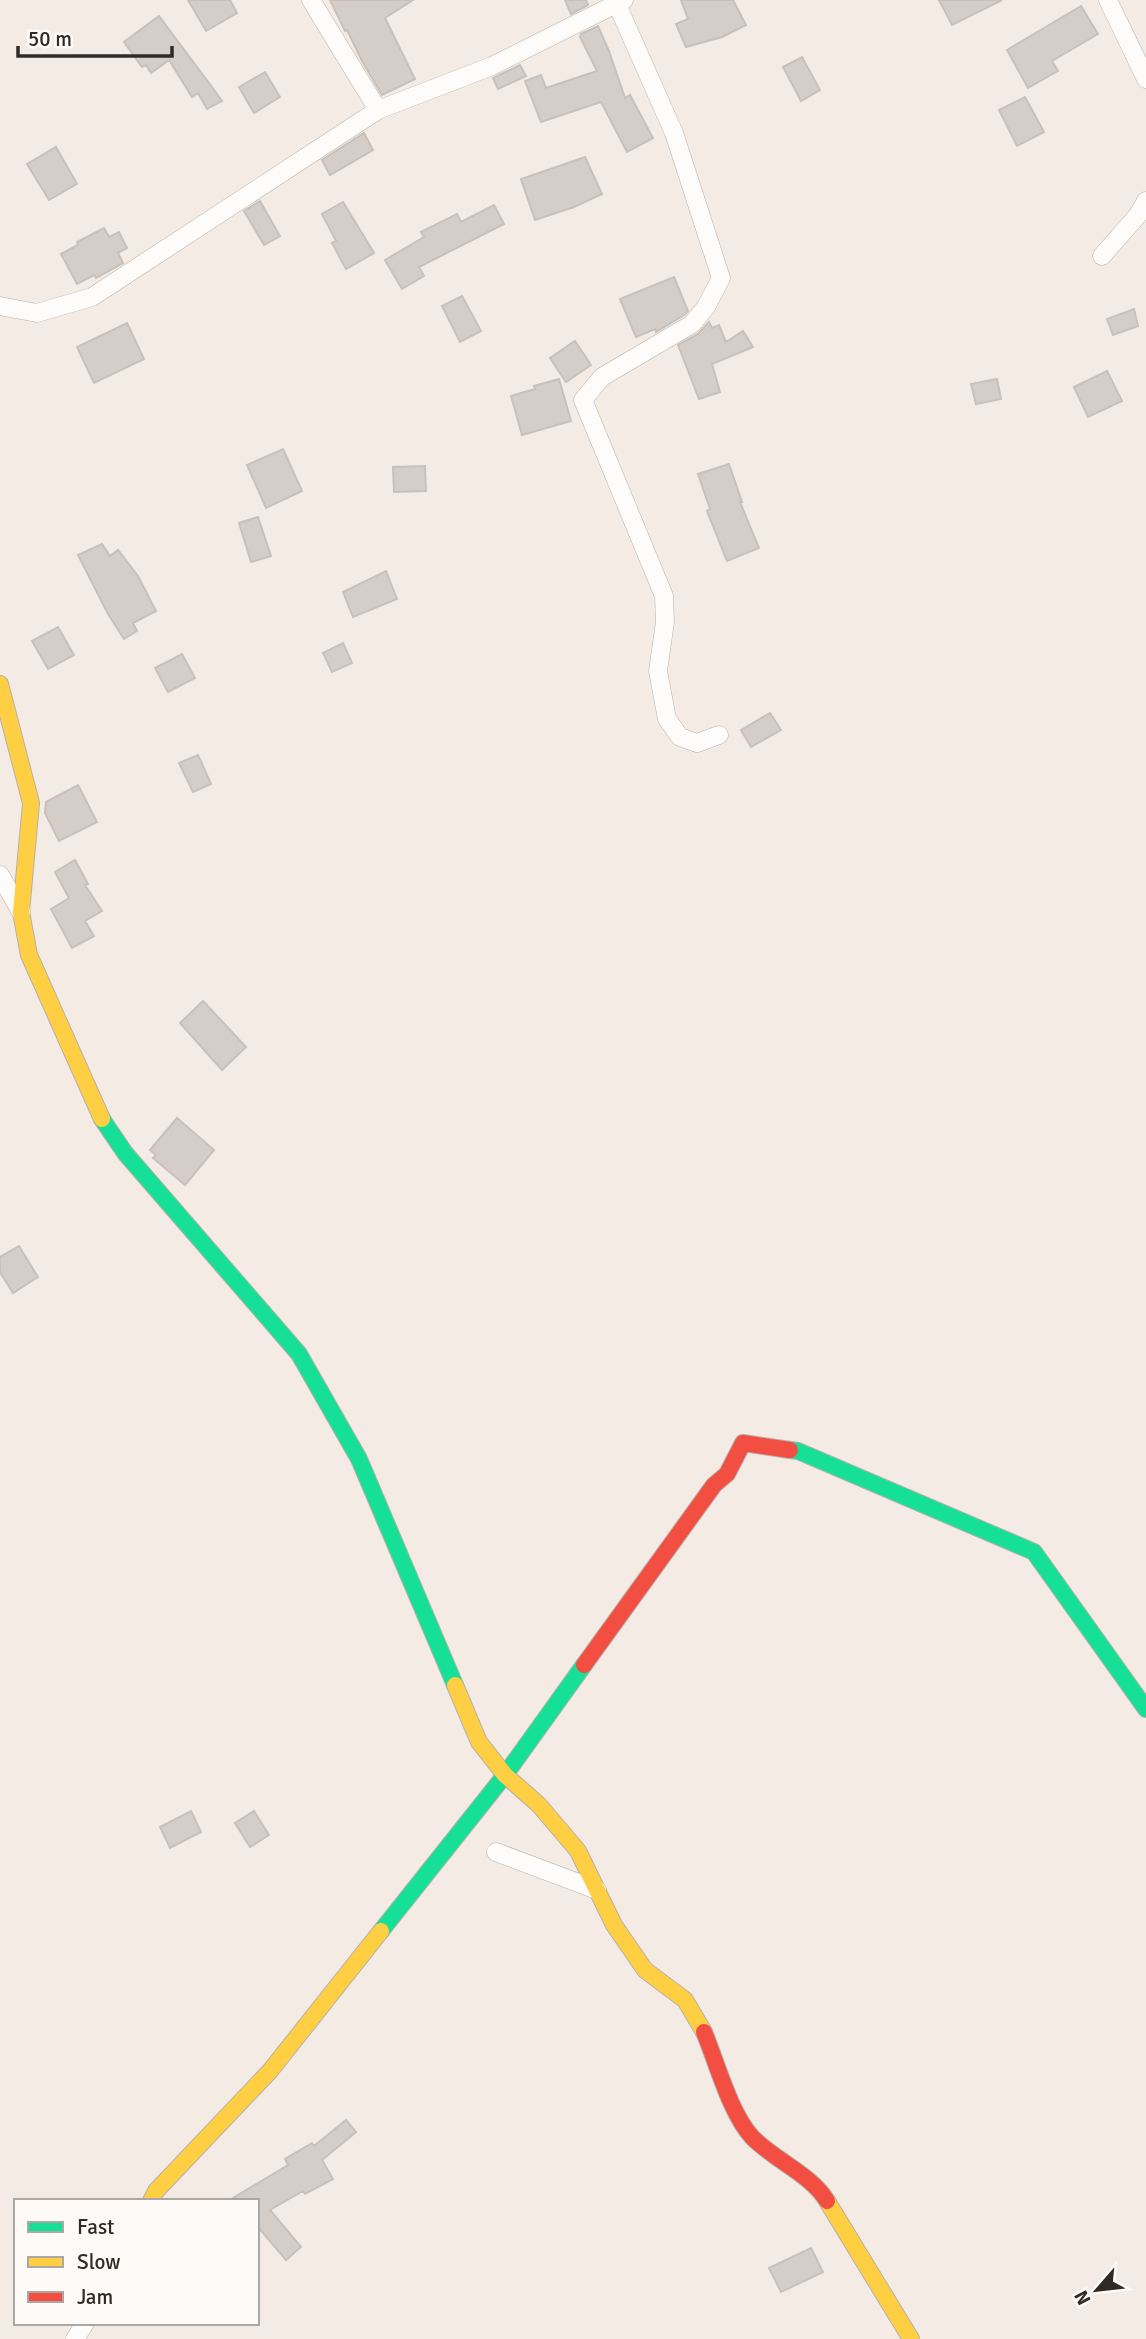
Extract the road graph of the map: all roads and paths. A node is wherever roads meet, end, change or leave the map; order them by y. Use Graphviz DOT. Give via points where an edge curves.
graph roads {
  1 [pos="311,0"];
  2 [pos="1108,0"];
  3 [pos="620,1"];
  4 [pos="1146,79"];
  5 [pos="379,110"];
  6 [pos="1146,201"];
  7 [pos="1102,256"];
  8 [pos="0,306"];
  9 [pos="0,684"];
  10 [pos="719,735"];
  11 [pos="0,875"];
  12 [pos="21,912"];
  13 [pos="1146,1709"];
  14 [pos="505,1774"];
  15 [pos="496,1852"];
  16 [pos="597,1890"];
  17 [pos="152,2199"];
  18 [pos="911,2339"];
  1 -- 5 [label="street"];
  2 -- 4 [label="street"];
  3 -- 5 [label="street" via="492,66"];
  3 -- 10 [label="street" via="674,133 721,278 692,324 602,377 583,400 664,596 657,671 667,719 680,737 696,743"];
  5 -- 8 [label="street" via="92,297 37,313"];
  6 -- 7 [label="street"];
  9 -- 12 [label="street" via="32,803"];
  11 -- 12 [label="street"];
  12 -- 14 [label="street" via="29,955 98,1114 125,1153 299,1354 359,1459 479,1742"];
  13 -- 14 [label="street" via="1034,1552 797,1451 743,1443 727,1474 714,1485"];
  14 -- 16 [label="street" via="578,1851"];
  14 -- 17 [label="street" via="270,2071"];
  15 -- 16 [label="street"];
  16 -- 18 [label="street" via="645,1970 684,2000 700,2022 750,2135 821,2190"];
}
